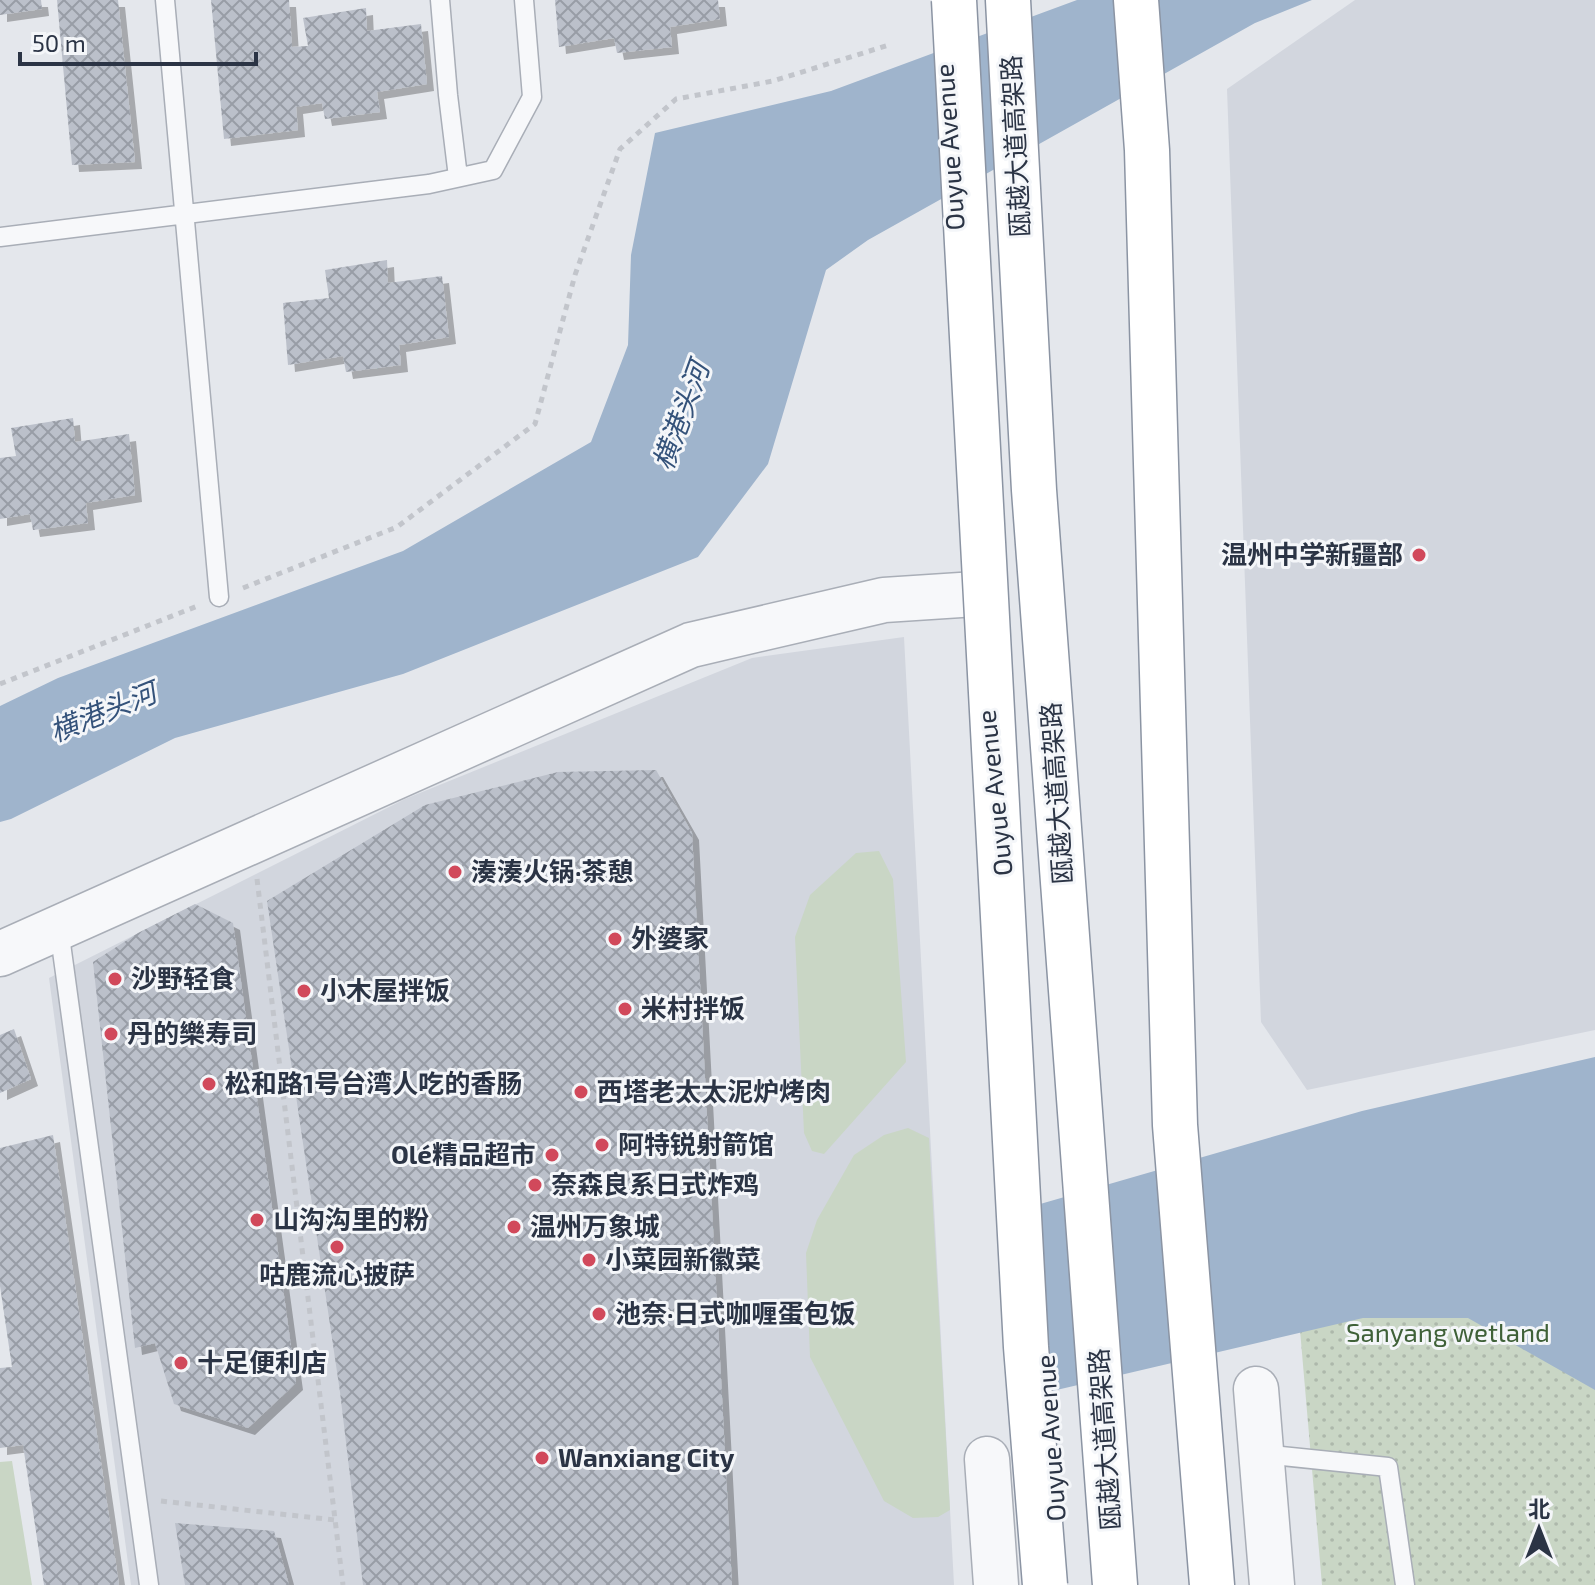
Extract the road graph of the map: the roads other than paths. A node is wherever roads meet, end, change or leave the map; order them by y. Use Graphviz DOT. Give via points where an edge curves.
graph roads {
  1 [pos="165,0"];
  2 [pos="440,0"];
  3 [pos="524,0"];
  4 [pos="1008,0"];
  5 [pos="1136,0"];
  6 [pos="945,4"];
  7 [pos="458,177"];
  8 [pos="185,216"];
  9 [pos="0,237"];
  10 [pos="976,594"];
  11 [pos="219,597"];
  12 [pos="59,929"];
  13 [pos="0,954"];
  14 [pos="1256,1389"];
  15 [pos="1261,1454"];
  16 [pos="987,1459"];
  17 [pos="149,1585"];
  18 [pos="996,1585"];
  19 [pos="1045,1585"];
  20 [pos="1062,1585"];
  21 [pos="1115,1585"];
  22 [pos="1212,1585"];
  23 [pos="1272,1585"];
  24 [pos="1405,1585"];
  1 -- 8 [label="lane"];
  2 -- 7 [label="lane"];
  3 -- 7 [label="lane" via="532,97 493,170"];
  4 -- 21 [label="highway, 瓯越大道高架路" via="1034,490"];
  5 -- 22 [label="highway" via="1147,150 1175,1125"];
  6 -- 10 [label="highway, Ouyue Avenue"];
  6 -- 19 [label="highway, 瓯越大道高架路, bridge"];
  7 -- 8 [label="lane"];
  8 -- 9 [label="lane"];
  8 -- 11 [label="lane"];
  10 -- 12 [label="street" via="884,600 691,645"];
  10 -- 20 [label="highway, Ouyue Avenue" via="1029,1155"];
  12 -- 13 [label="street"];
  12 -- 17 [label="lane"];
  14 -- 15 [label="street"];
  15 -- 23 [label="street"];
  15 -- 24 [label="lane" via="1388,1467"];
  16 -- 18 [label="street"];
}
